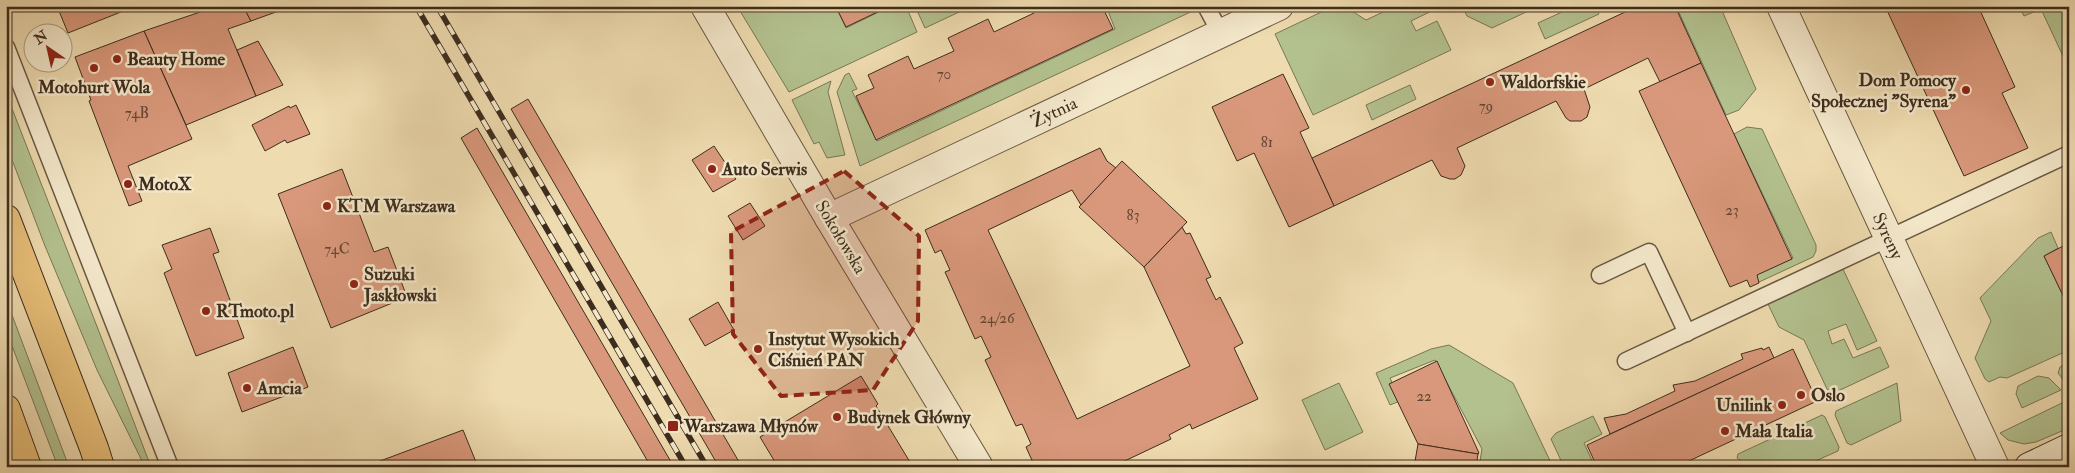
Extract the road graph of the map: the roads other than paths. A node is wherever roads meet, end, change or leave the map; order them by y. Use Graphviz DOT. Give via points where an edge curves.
graph roads {
  1 [pos="705,6"];
  2 [pos="1206,6"];
  3 [pos="1279,6"];
  4 [pos="1781,6"];
  5 [pos="1221,34"];
  6 [pos="6,47"];
  7 [pos="2069,154"];
  8 [pos="829,218"];
  9 [pos="6,219"];
  10 [pos="1889,237"];
  11 [pos="1600,275"];
  12 [pos="1687,332"];
  13 [pos="1626,361"];
  14 [pos="6,409"];
  15 [pos="2069,448"];
  16 [pos="100,461"];
  17 [pos="27,467"];
  18 [pos="170,467"];
  19 [pos="979,467"];
  20 [pos="1995,467"];
  21 [pos="2028,467"];
  1 -- 8 [label="street, Sokołowska"];
  2 -- 5 [label="lane"];
  3 -- 5 [label="street, Żytnia"];
  4 -- 10 [label="street, Syreny"];
  5 -- 8 [label="street, Żytnia"];
  6 -- 18 [label="lane"];
  7 -- 10 [label="lane"];
  8 -- 19 [label="street, Sokołowska"];
  9 -- 16 [label="main road"];
  10 -- 12 [label="lane"];
  10 -- 20 [label="street, Syreny"];
  11 -- 12 [label="lane" via="1649,252"];
  12 -- 13 [label="lane"];
  14 -- 17 [label="main road"];
  15 -- 21 [label="street"];
}
